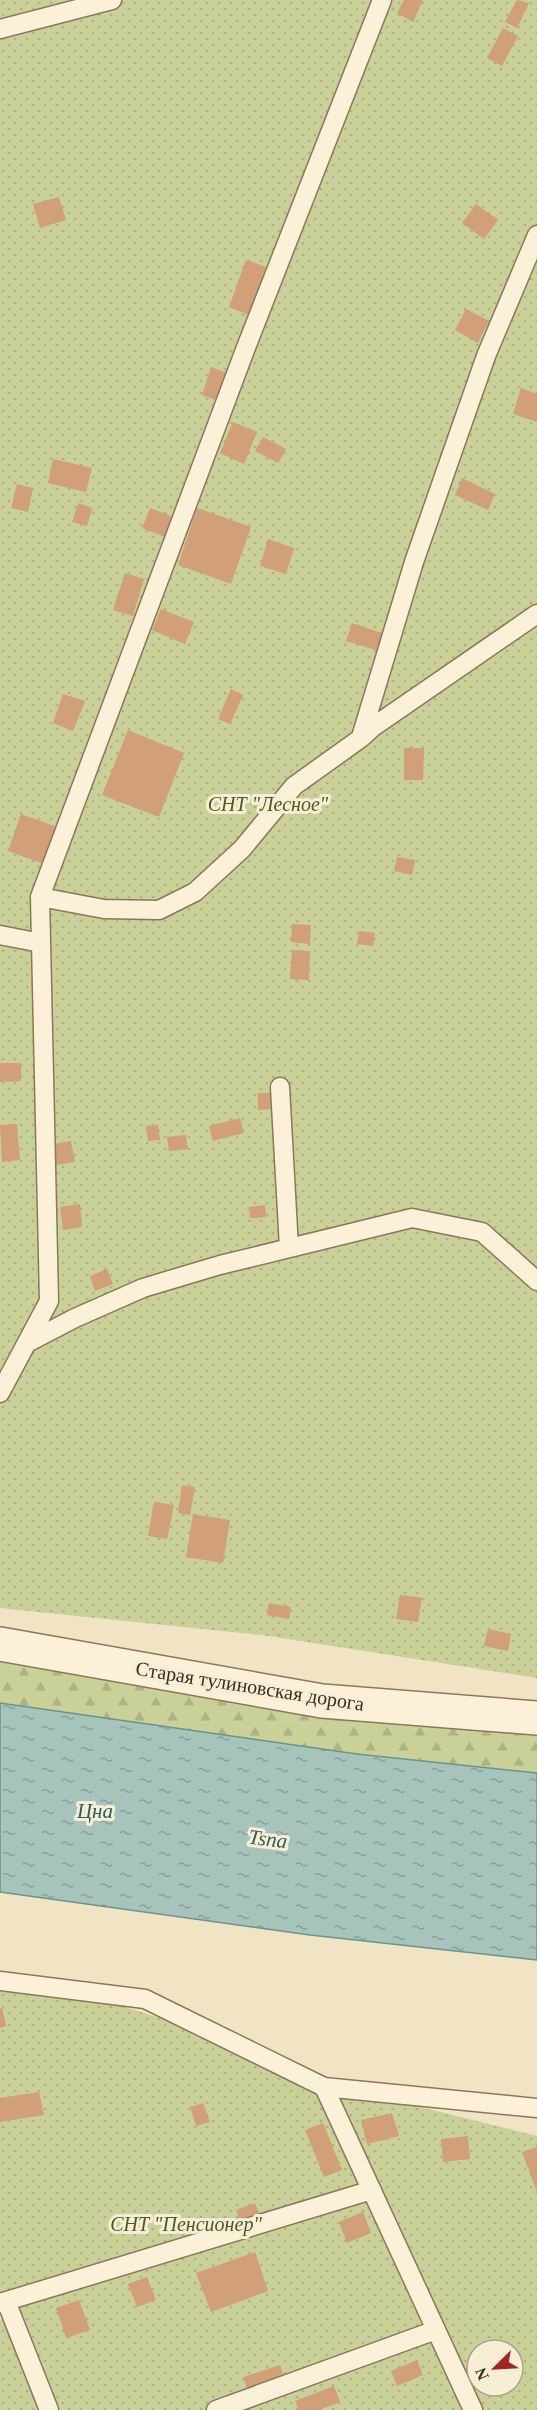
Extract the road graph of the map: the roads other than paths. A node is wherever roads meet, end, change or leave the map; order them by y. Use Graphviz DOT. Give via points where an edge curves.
graph roads {
  1 [pos="112,0"];
  2 [pos="382,0"];
  3 [pos="0,29"];
  4 [pos="537,235"];
  5 [pos="537,614"];
  6 [pos="361,738"];
  7 [pos="40,897"];
  8 [pos="0,935"];
  9 [pos="41,943"];
  10 [pos="280,1087"];
  11 [pos="289,1248"];
  12 [pos="537,1281"];
  13 [pos="27,1343"];
  14 [pos="0,1393"];
  15 [pos="0,1644"];
  16 [pos="537,1718"];
  17 [pos="0,1982"];
  18 [pos="324,2087"];
  19 [pos="537,2108"];
  20 [pos="372,2190"];
  21 [pos="3,2302"];
  22 [pos="436,2330"];
  23 [pos="49,2410"];
  24 [pos="216,2410"];
  25 [pos="473,2410"];
  1 -- 3 [label="lane"];
  2 -- 7 [label="lane" via="241,360"];
  4 -- 6 [label="lane" via="486,356 414,562"];
  5 -- 6 [label="lane"];
  6 -- 7 [label="lane" via="294,786 242,849 195,892 159,910 104,909"];
  7 -- 9 [label="lane"];
  8 -- 9 [label="lane"];
  9 -- 13 [label="lane" via="49,1301"];
  10 -- 11 [label="lane"];
  11 -- 12 [label="lane" via="412,1218 482,1232"];
  11 -- 13 [label="lane" via="142,1288"];
  13 -- 14 [label="lane"];
  15 -- 16 [label="street, Старая тулиновская дорога" via="322,1701"];
  17 -- 18 [label="lane" via="145,1999"];
  18 -- 19 [label="lane"];
  18 -- 20 [label="lane"];
  20 -- 21 [label="lane"];
  20 -- 22 [label="lane"];
  21 -- 23 [label="lane"];
  22 -- 24 [label="lane"];
  22 -- 25 [label="lane"];
}
